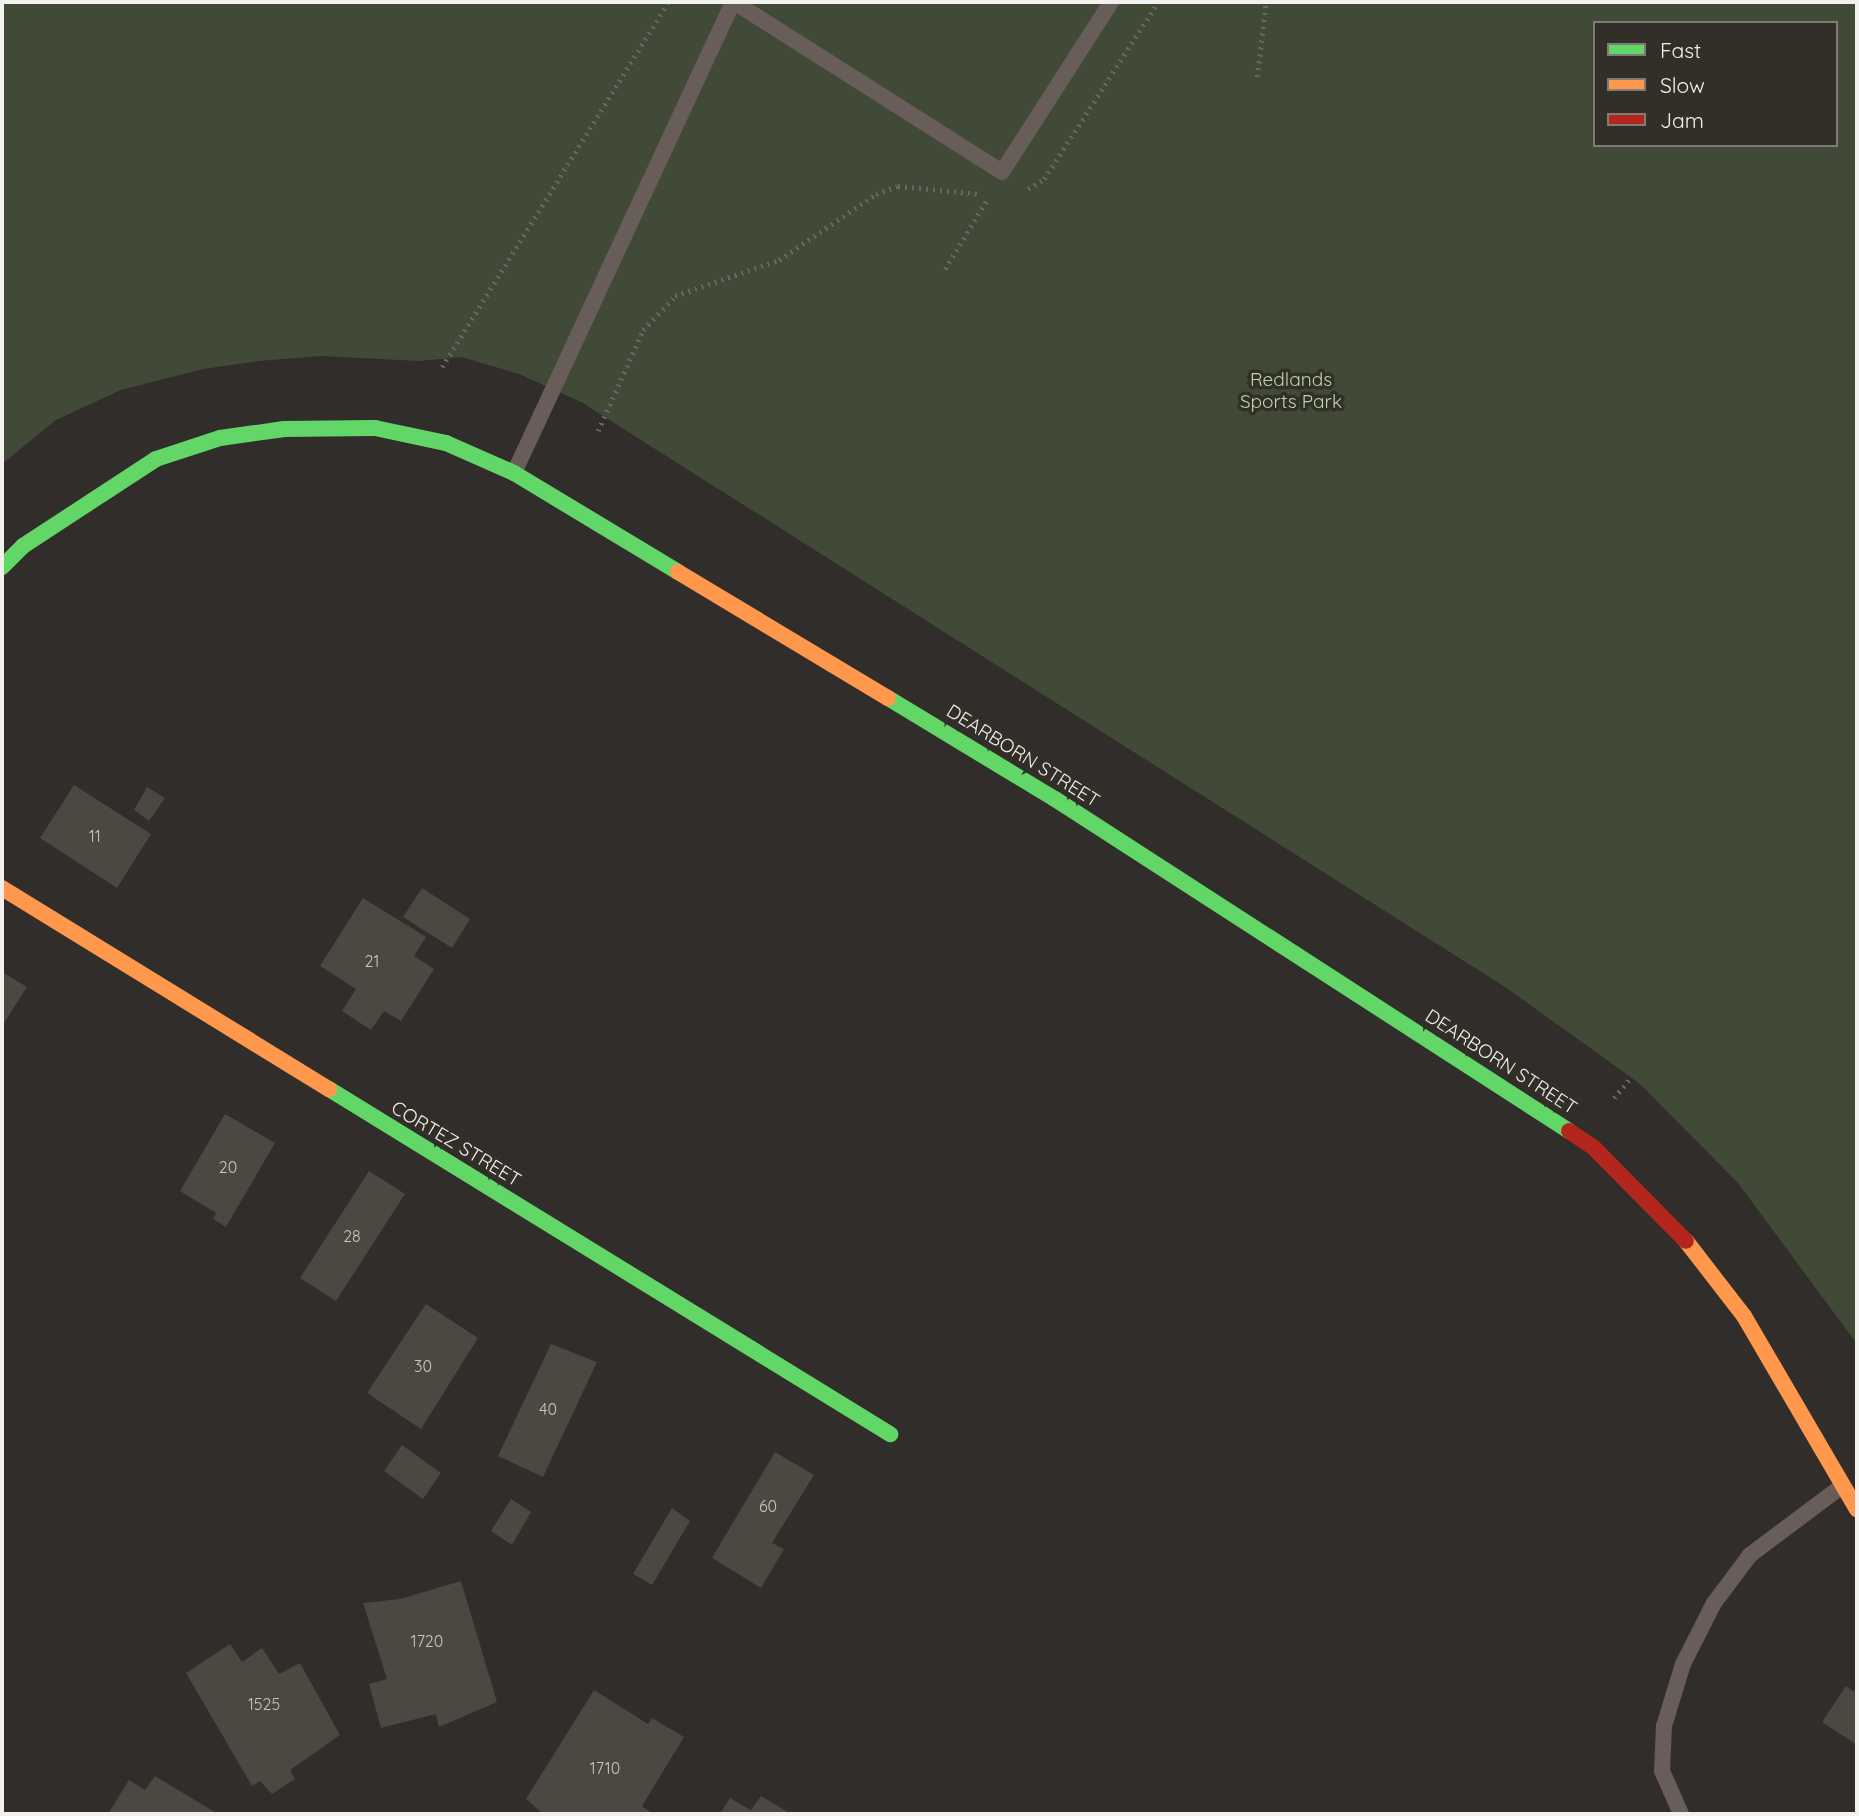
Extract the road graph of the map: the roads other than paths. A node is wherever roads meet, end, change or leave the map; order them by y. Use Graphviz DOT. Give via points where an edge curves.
graph roads {
  1 [pos="733,2"];
  2 [pos="1111,2"];
  3 [pos="514,473"];
  4 [pos="2,567"];
  5 [pos="2,888"];
  6 [pos="890,1434"];
  7 [pos="1842,1487"];
  8 [pos="1857,1509"];
  9 [pos="1681,1814"];
  1 -- 2 [label="lane" via="1003,172"];
  1 -- 3 [label="lane"];
  3 -- 4 [label="street, DEARBORN STREET" via="446,443 375,428 284,429 220,438 156,459 34,538"];
  3 -- 7 [label="street, DEARBORN STREET" via="1055,799 1593,1147 1675,1228 1744,1316"];
  5 -- 6 [label="street, CORTEZ STREET"];
  7 -- 8 [label="street, DEARBORN STREET"];
  7 -- 9 [label="lane" via="1750,1555 1714,1603 1683,1664 1664,1727 1662,1771"];
}
